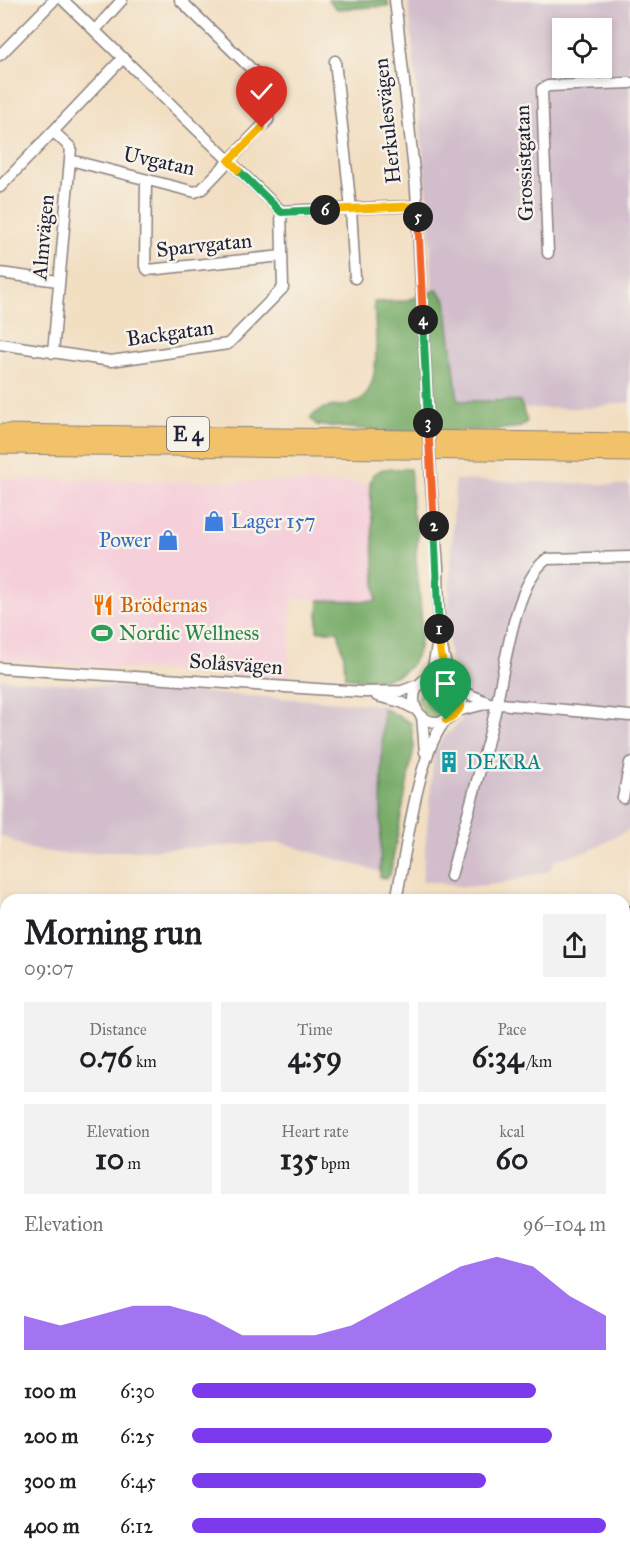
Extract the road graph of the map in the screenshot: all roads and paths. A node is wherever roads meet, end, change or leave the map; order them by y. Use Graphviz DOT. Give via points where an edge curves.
graph roads {
  1 [pos="54,0"];
  2 [pos="63,0"];
  3 [pos="122,0"];
  4 [pos="180,0"];
  5 [pos="395,0"];
  6 [pos="94,30"];
  7 [pos="0,55"];
  8 [pos="123,58"];
  9 [pos="335,62"];
  10 [pos="630,83"];
  11 [pos="55,133"];
  12 [pos="70,160"];
  13 [pos="229,161"];
  14 [pos="146,181"];
  15 [pos="1,184"];
  16 [pos="417,206"];
  17 [pos="351,209"];
  18 [pos="281,212"];
  19 [pos="548,253"];
  20 [pos="282,256"];
  21 [pos="0,273"];
  22 [pos="355,278"];
  23 [pos="58,281"];
  24 [pos="0,344"];
  25 [pos="53,353"];
  26 [pos="0,432"];
  27 [pos="630,441"];
  28 [pos="0,446"];
  29 [pos="630,454"];
  30 [pos="630,557"];
  31 [pos="439,634"];
  32 [pos="0,668"];
  33 [pos="449,679"];
  34 [pos="423,682"];
  35 [pos="459,690"];
  36 [pos="362,692"];
  37 [pos="493,703"];
  38 [pos="458,711"];
  39 [pos="419,713"];
  40 [pos="630,716"];
  41 [pos="446,720"];
  42 [pos="425,760"];
  43 [pos="630,764"];
  44 [pos="623,798"];
  45 [pos="451,876"];
  46 [pos="397,894"];
  1 -- 7 [label="street"];
  2 -- 6 [label="street"];
  3 -- 6 [label="street"];
  4 -- 13 [label="street" via="267,84 270,93 268,120"];
  5 -- 16 [label="street, Herkulesvägen"];
  6 -- 8 [label="street"];
  8 -- 11 [label="street"];
  8 -- 13 [label="street"];
  9 -- 17 [label="street"];
  10 -- 19 [label="street, Grossistgatan" via="542,89"];
  11 -- 12 [label="street" via="71,148"];
  11 -- 15 [label="street"];
  12 -- 14 [label="street, Uvgatan"];
  12 -- 23 [label="street, Almvägen"];
  13 -- 14 [label="street, Uvgatan" via="195,192"];
  13 -- 18 [label="street"];
  14 -- 20 [label="street, Sparvgatan" via="148,270"];
  16 -- 17 [label="street"];
  16 -- 31 [label="street, Herkulesvägen, bridge"];
  17 -- 18 [label="street"];
  17 -- 22 [label="street"];
  18 -- 20 [label="street, Backgatan"];
  20 -- 25 [label="street, Backgatan" via="283,288 228,344 111,361"];
  21 -- 23 [label="street"];
  23 -- 25 [label="street, Almvägen"];
  24 -- 25 [label="street, Backgatan"];
  26 -- 27 [label="highway, E 4"];
  28 -- 29 [label="highway, E 4"];
  30 -- 37 [label="street" via="547,559 537,566 517,612"];
  31 -- 33 [label="street, Herkulesvägen"];
  31 -- 34 [label="street, Herkulesvägen" via="435,663"];
  32 -- 36 [label="street, Solåsvägen"];
  33 -- 34 [label="street" via="441,676"];
  33 -- 35 [label="street"];
  34 -- 36 [label="street, Solåsvägen" via="402,691"];
  34 -- 39 [label="street" via="414,698"];
  35 -- 37 [label="street"];
  35 -- 38 [label="street"];
  36 -- 39 [label="street, Solåsvägen" via="401,702"];
  37 -- 38 [label="street"];
  37 -- 40 [label="street"];
  37 -- 45 [label="street"];
  38 -- 41 [label="street"];
  39 -- 41 [label="street" via="434,722"];
  39 -- 42 [label="street" via="426,738"];
  41 -- 42 [label="street"];
  42 -- 46 [label="street"];
  43 -- 44 [label="street"];
}
